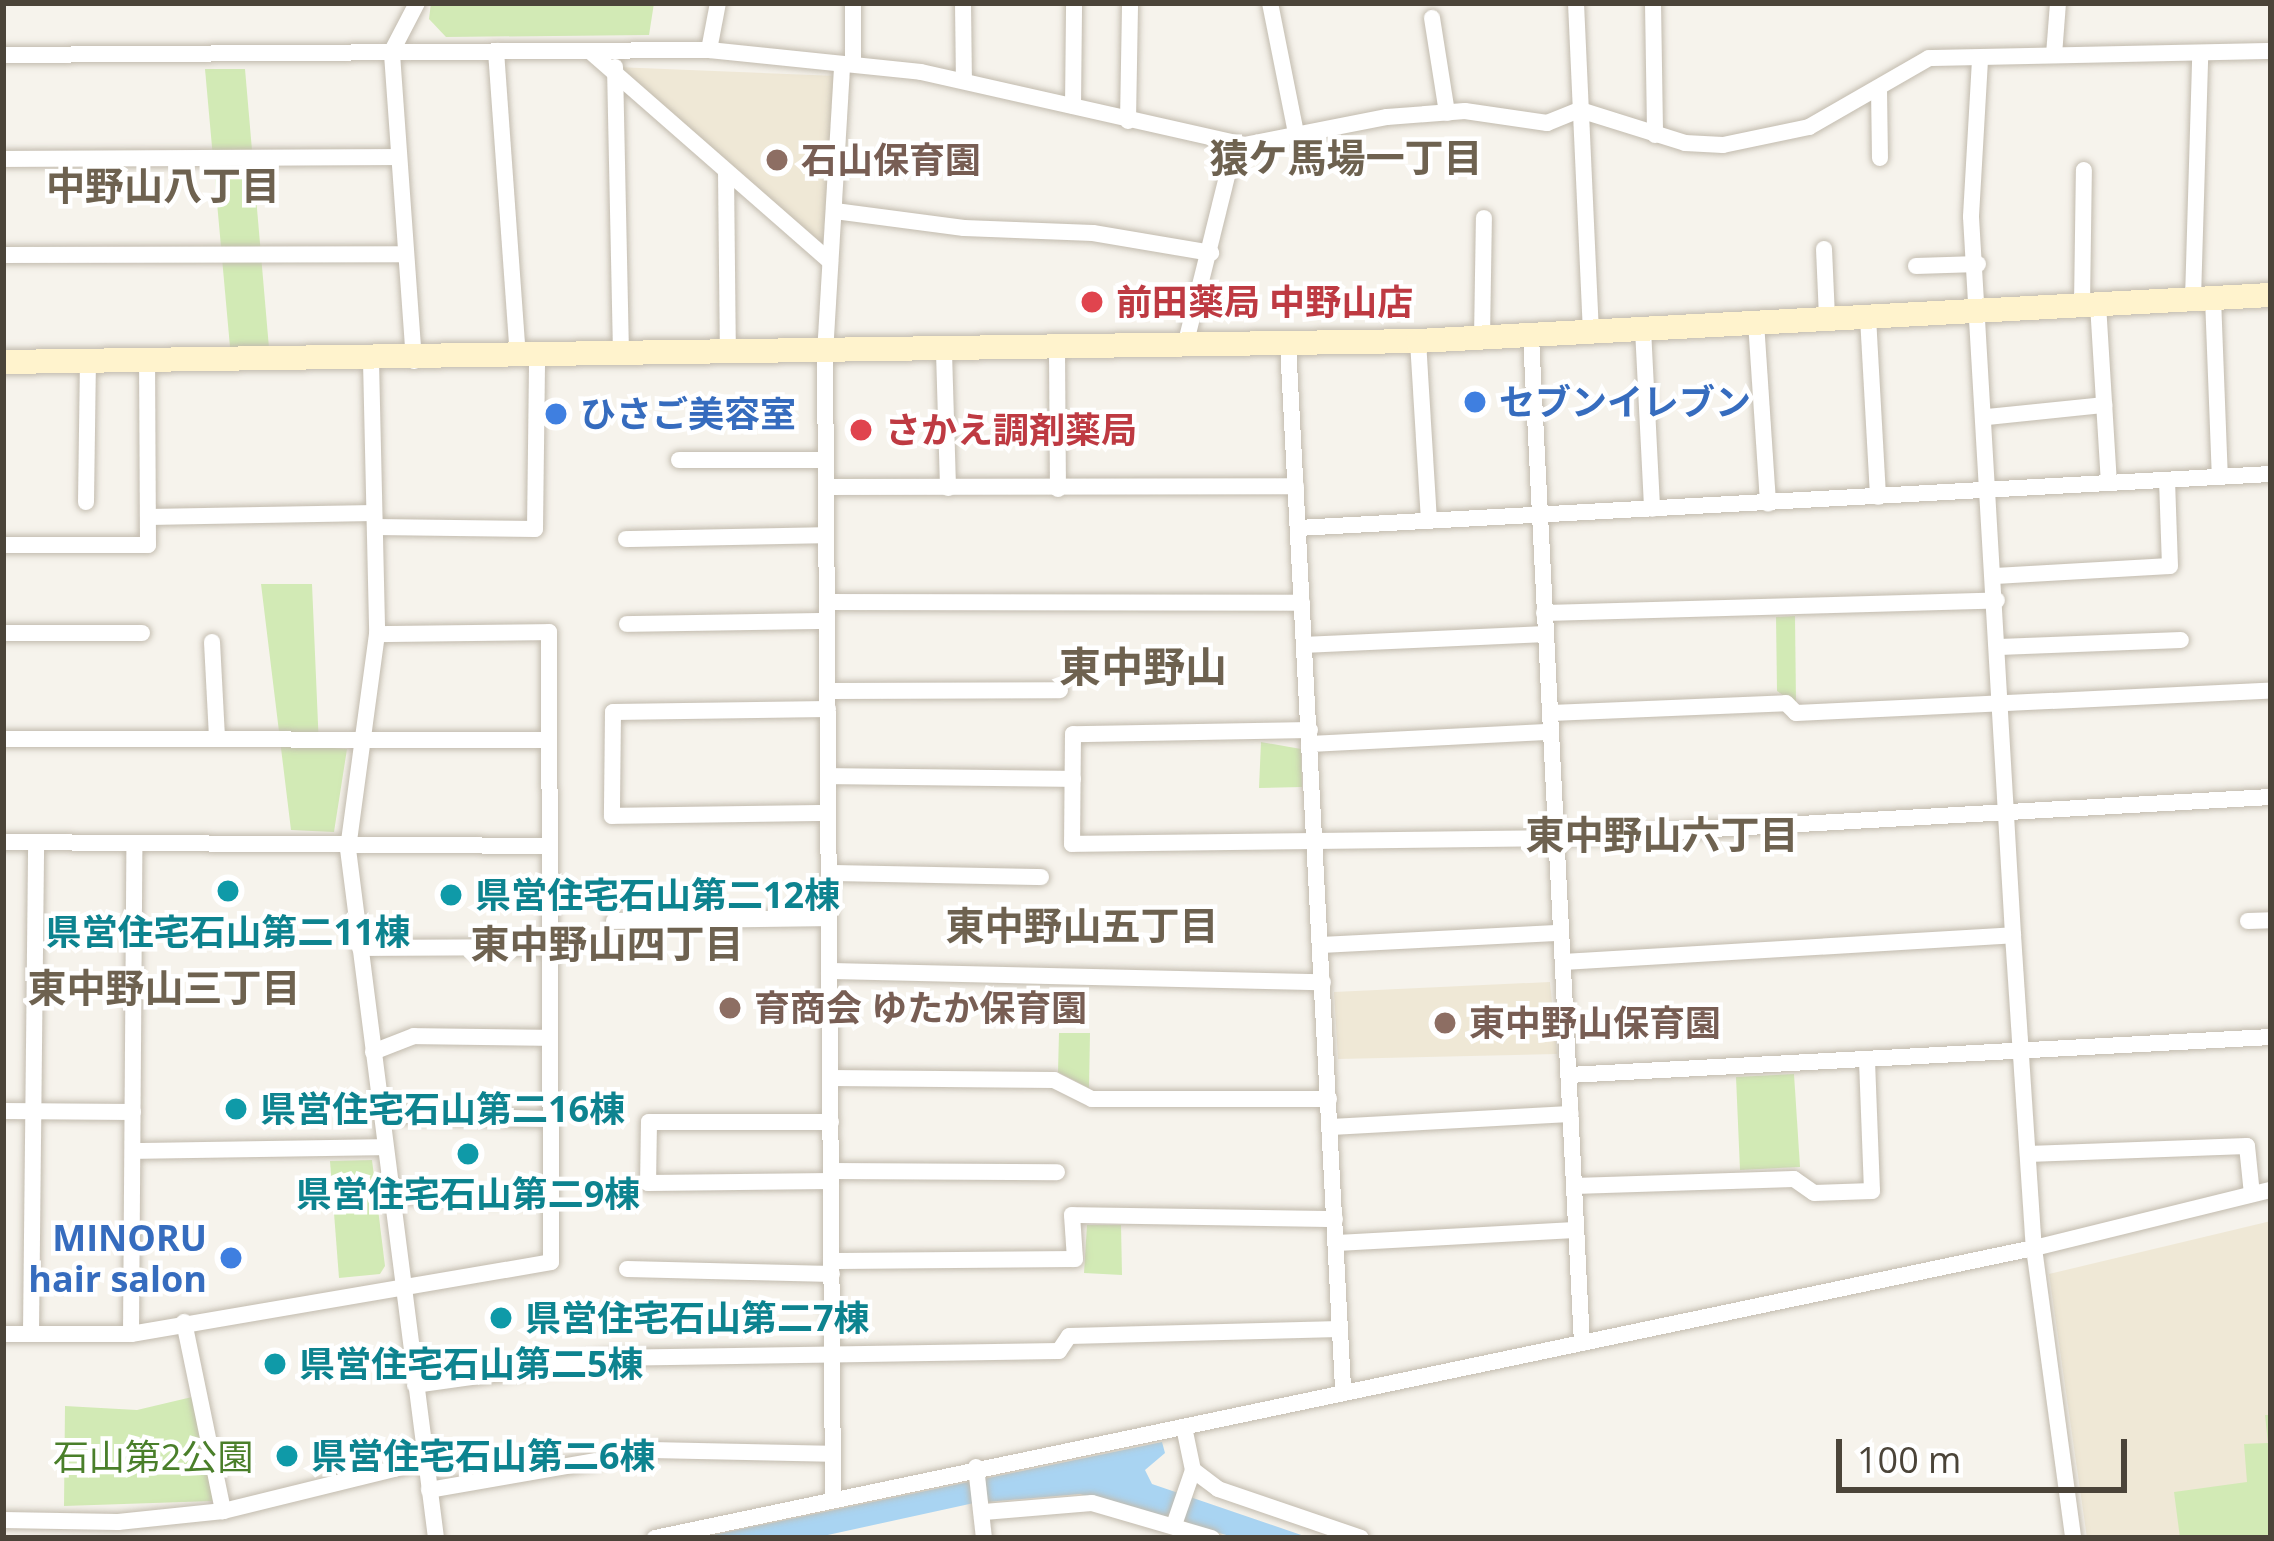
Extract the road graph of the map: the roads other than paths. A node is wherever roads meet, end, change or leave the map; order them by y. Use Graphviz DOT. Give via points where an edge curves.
graph roads {
  1 [pos="416,3"];
  2 [pos="718,3"];
  3 [pos="853,3"];
  4 [pos="963,3"];
  5 [pos="1074,3"];
  6 [pos="1130,3"];
  7 [pos="1270,3"];
  8 [pos="1576,3"];
  9 [pos="1654,3"];
  10 [pos="2058,3"];
  11 [pos="1432,18"];
  12 [pos="709,50"];
  13 [pos="392,51"];
  14 [pos="496,51"];
  15 [pos="2271,51"];
  16 [pos="592,53"];
  17 [pos="3,55"];
  18 [pos="2054,55"];
  19 [pos="2200,56"];
  20 [pos="1980,60"];
  21 [pos="848,65"];
  22 [pos="615,67"];
  23 [pos="964,80"];
  24 [pos="1879,88"];
  25 [pos="1073,106"];
  26 [pos="1580,110"];
  27 [pos="1447,113"];
  28 [pos="1128,121"];
  29 [pos="1296,134"];
  30 [pos="1655,135"];
  31 [pos="1234,144"];
  32 [pos="398,157"];
  33 [pos="1880,158"];
  34 [pos="3,159"];
  35 [pos="2084,170"];
  36 [pos="727,172"];
  37 [pos="835,211"];
  38 [pos="1484,218"];
  39 [pos="1824,249"];
  40 [pos="1210,253"];
  41 [pos="405,254"];
  42 [pos="3,255"];
  43 [pos="830,261"];
  44 [pos="1978,264"];
  45 [pos="1916,266"];
  46 [pos="2271,295"];
  47 [pos="2203,298"];
  48 [pos="2090,304"];
  49 [pos="1983,311"];
  50 [pos="1868,317"];
  51 [pos="1827,319"];
  52 [pos="1756,322"];
  53 [pos="1643,329"];
  54 [pos="1591,332"];
  55 [pos="1531,337"];
  56 [pos="1482,339"];
  57 [pos="1418,341"];
  58 [pos="1288,345"];
  59 [pos="1185,346"];
  60 [pos="1057,350"];
  61 [pos="944,352"];
  62 [pos="825,354"];
  63 [pos="621,355"];
  64 [pos="728,355"];
  65 [pos="527,356"];
  66 [pos="414,361"];
  67 [pos="3,362"];
  68 [pos="88,362"];
  69 [pos="371,362"];
  70 [pos="147,363"];
  71 [pos="2104,405"];
  72 [pos="1988,417"];
  73 [pos="679,460"];
  74 [pos="826,460"];
  75 [pos="2271,475"];
  76 [pos="2219,477"];
  77 [pos="2167,481"];
  78 [pos="2109,483"];
  79 [pos="1296,486"];
  80 [pos="826,487"];
  81 [pos="948,488"];
  82 [pos="1058,489"];
  83 [pos="1991,493"];
  84 [pos="1878,497"];
  85 [pos="86,502"];
  86 [pos="1768,504"];
  87 [pos="1652,509"];
  88 [pos="1540,514"];
  89 [pos="148,517"];
  90 [pos="374,520"];
  91 [pos="1429,521"];
  92 [pos="1298,528"];
  93 [pos="826,536"];
  94 [pos="626,539"];
  95 [pos="3,545"];
  96 [pos="1995,576"];
  97 [pos="1997,600"];
  98 [pos="1302,603"];
  99 [pos="827,612"];
  100 [pos="1544,613"];
  101 [pos="627,624"];
  102 [pos="142,632"];
  103 [pos="3,633"];
  104 [pos="376,634"];
  105 [pos="1544,634"];
  106 [pos="2181,640"];
  107 [pos="212,642"];
  108 [pos="1305,645"];
  109 [pos="1999,647"];
  110 [pos="1060,690"];
  111 [pos="2271,691"];
  112 [pos="828,700"];
  113 [pos="2002,706"];
  114 [pos="1550,712"];
  115 [pos="1552,732"];
  116 [pos="1310,738"];
  117 [pos="3,739"];
  118 [pos="217,739"];
  119 [pos="365,739"];
  120 [pos="549,740"];
  121 [pos="828,776"];
  122 [pos="1072,779"];
  123 [pos="2271,796"];
  124 [pos="2006,811"];
  125 [pos="828,813"];
  126 [pos="1557,838"];
  127 [pos="3,842"];
  128 [pos="36,843"];
  129 [pos="134,843"];
  130 [pos="549,846"];
  131 [pos="1316,847"];
  132 [pos="348,849"];
  133 [pos="829,872"];
  134 [pos="1041,877"];
  135 [pos="829,918"];
  136 [pos="2271,920"];
  137 [pos="614,921"];
  138 [pos="2248,921"];
  139 [pos="1562,933"];
  140 [pos="2013,935"];
  141 [pos="1321,945"];
  142 [pos="550,947"];
  143 [pos="360,948"];
  144 [pos="1563,962"];
  145 [pos="830,971"];
  146 [pos="1323,982"];
  147 [pos="2271,1037"];
  148 [pos="550,1038"];
  149 [pos="373,1052"];
  150 [pos="2022,1053"];
  151 [pos="1867,1060"];
  152 [pos="1569,1075"];
  153 [pos="830,1078"];
  154 [pos="1329,1099"];
  155 [pos="3,1111"];
  156 [pos="32,1111"];
  157 [pos="133,1112"];
  158 [pos="381,1114"];
  159 [pos="1571,1114"];
  160 [pos="550,1119"];
  161 [pos="831,1122"];
  162 [pos="1330,1127"];
  163 [pos="385,1147"];
  164 [pos="134,1151"];
  165 [pos="2028,1154"];
  166 [pos="1057,1172"];
  167 [pos="831,1176"];
  168 [pos="1574,1186"];
  169 [pos="2271,1190"];
  170 [pos="2252,1194"];
  171 [pos="393,1195"];
  172 [pos="550,1198"];
  173 [pos="1335,1219"];
  174 [pos="1576,1230"];
  175 [pos="1336,1243"];
  176 [pos="2034,1247"];
  177 [pos="834,1267"];
  178 [pos="627,1269"];
  179 [pos="402,1282"];
  180 [pos="184,1322"];
  181 [pos="1340,1329"];
  182 [pos="31,1333"];
  183 [pos="3,1334"];
  184 [pos="131,1334"];
  185 [pos="1582,1343"];
  186 [pos="832,1353"];
  187 [pos="416,1384"];
  188 [pos="1343,1388"];
  189 [pos="1184,1427"];
  190 [pos="647,1450"];
  191 [pos="833,1454"];
  192 [pos="426,1461"];
  193 [pos="595,1462"];
  194 [pos="1193,1470"];
  195 [pos="976,1472"];
  196 [pos="429,1490"];
  197 [pos="833,1497"];
  198 [pos="983,1508"];
  199 [pos="223,1511"];
  200 [pos="3,1520"];
  201 [pos="1175,1522"];
  202 [pos="436,1538"];
  203 [pos="655,1538"];
  204 [pos="984,1538"];
  205 [pos="1212,1538"];
  206 [pos="1361,1538"];
  207 [pos="2073,1538"];
  1 -- 13 [label="street"];
  2 -- 12 [label="street"];
  3 -- 21 [label="street"];
  4 -- 23 [label="street"];
  5 -- 25 [label="street"];
  6 -- 28 [label="street"];
  7 -- 29 [label="street"];
  8 -- 26 [label="street"];
  9 -- 30 [label="street"];
  10 -- 18 [label="street"];
  11 -- 27 [label="street"];
  12 -- 16 [label="street"];
  12 -- 21 [label="street"];
  13 -- 14 [label="street"];
  13 -- 17 [label="street"];
  13 -- 32 [label="street"];
  14 -- 16 [label="street"];
  14 -- 65 [label="street"];
  15 -- 19 [label="street"];
  16 -- 22 [label="street"];
  18 -- 19 [label="street"];
  18 -- 20 [label="street"];
  19 -- 47 [label="street"];
  20 -- 24 [label="street" via="1929,58"];
  20 -- 44 [label="street" via="1971,217"];
  21 -- 23 [label="street"];
  21 -- 37 [label="street"];
  22 -- 36 [label="street"];
  22 -- 63 [label="street"];
  23 -- 25 [label="street"];
  24 -- 30 [label="street" via="1809,127 1764,140 1685,143"];
  24 -- 33 [label="street"];
  25 -- 28 [label="street"];
  26 -- 27 [label="street" via="1547,123"];
  26 -- 30 [label="street"];
  26 -- 54 [label="street"];
  27 -- 29 [label="street"];
  28 -- 31 [label="street"];
  29 -- 31 [label="street"];
  31 -- 40 [label="street"];
  32 -- 34 [label="street"];
  32 -- 41 [label="street"];
  35 -- 48 [label="street"];
  36 -- 43 [label="street"];
  36 -- 64 [label="street"];
  37 -- 40 [label="street" via="964,229 1093,233"];
  37 -- 43 [label="street"];
  38 -- 56 [label="street"];
  39 -- 51 [label="street"];
  40 -- 59 [label="street"];
  41 -- 42 [label="street"];
  41 -- 66 [label="street"];
  43 -- 62 [label="street"];
  44 -- 45 [label="street"];
  44 -- 49 [label="street"];
  46 -- 47 [label="street"];
  47 -- 48 [label="street"];
  47 -- 76 [label="street"];
  48 -- 49 [label="street"];
  48 -- 71 [label="street"];
  49 -- 50 [label="street"];
  49 -- 72 [label="street"];
  50 -- 51 [label="street"];
  50 -- 84 [label="street"];
  51 -- 52 [label="street"];
  52 -- 53 [label="street"];
  52 -- 86 [label="street"];
  53 -- 54 [label="street"];
  53 -- 87 [label="street"];
  54 -- 55 [label="street"];
  55 -- 56 [label="street"];
  55 -- 88 [label="street"];
  56 -- 57 [label="street"];
  57 -- 58 [label="street"];
  57 -- 91 [label="street"];
  58 -- 59 [label="street"];
  58 -- 79 [label="street"];
  59 -- 60 [label="street"];
  60 -- 61 [label="street"];
  60 -- 82 [label="street"];
  61 -- 62 [label="street"];
  61 -- 81 [label="street"];
  62 -- 64 [label="street"];
  62 -- 74 [label="street"];
  63 -- 64 [label="street"];
  63 -- 65 [label="street"];
  65 -- 66 [label="street"];
  65 -- 90 [label="street" via="535,530"];
  66 -- 69 [label="street"];
  67 -- 68 [label="street"];
  68 -- 70 [label="street"];
  68 -- 85 [label="street"];
  69 -- 70 [label="street"];
  69 -- 90 [label="street"];
  70 -- 89 [label="street"];
  71 -- 72 [label="street"];
  71 -- 78 [label="street"];
  72 -- 83 [label="street"];
  73 -- 74 [label="street"];
  74 -- 80 [label="street"];
  75 -- 76 [label="street"];
  76 -- 77 [label="street"];
  77 -- 78 [label="street"];
  77 -- 96 [label="street" via="2170,566"];
  78 -- 83 [label="street"];
  79 -- 82 [label="street"];
  79 -- 92 [label="street"];
  80 -- 81 [label="street"];
  80 -- 93 [label="street"];
  81 -- 82 [label="street"];
  83 -- 84 [label="street"];
  83 -- 96 [label="street"];
  84 -- 86 [label="street"];
  86 -- 87 [label="street"];
  87 -- 88 [label="street"];
  88 -- 91 [label="street"];
  88 -- 100 [label="street"];
  89 -- 90 [label="street"];
  89 -- 95 [label="street" via="148,545"];
  90 -- 104 [label="street"];
  91 -- 92 [label="street"];
  92 -- 98 [label="street"];
  93 -- 94 [label="street"];
  93 -- 99 [label="street"];
  96 -- 97 [label="street"];
  97 -- 100 [label="street"];
  97 -- 109 [label="street"];
  98 -- 99 [label="street"];
  98 -- 108 [label="street"];
  99 -- 101 [label="street"];
  99 -- 112 [label="street"];
  100 -- 105 [label="street"];
  102 -- 103 [label="street"];
  104 -- 119 [label="street"];
  104 -- 120 [label="street" via="549,632"];
  105 -- 108 [label="street"];
  105 -- 114 [label="street"];
  106 -- 109 [label="street"];
  107 -- 118 [label="street"];
  108 -- 116 [label="street"];
  109 -- 113 [label="street"];
  110 -- 112 [label="street"];
  111 -- 113 [label="street"];
  112 -- 121 [label="street"];
  112 -- 125 [label="street" via="613,712 612,816"];
  113 -- 114 [label="street"];
  113 -- 124 [label="street"];
  114 -- 115 [label="street"];
  115 -- 116 [label="street"];
  115 -- 126 [label="street"];
  116 -- 122 [label="street" via="1073,734"];
  116 -- 131 [label="street"];
  117 -- 118 [label="street"];
  118 -- 119 [label="street"];
  119 -- 120 [label="street"];
  119 -- 132 [label="street"];
  120 -- 130 [label="street"];
  121 -- 122 [label="street"];
  121 -- 125 [label="street"];
  122 -- 131 [label="street" via="1072,844"];
  123 -- 124 [label="street"];
  124 -- 126 [label="street"];
  124 -- 140 [label="street"];
  125 -- 133 [label="street"];
  126 -- 131 [label="street"];
  126 -- 139 [label="street"];
  127 -- 128 [label="street"];
  128 -- 129 [label="street"];
  128 -- 156 [label="street"];
  129 -- 132 [label="street"];
  129 -- 157 [label="street"];
  130 -- 132 [label="street"];
  130 -- 142 [label="street"];
  131 -- 141 [label="street"];
  132 -- 143 [label="street"];
  133 -- 134 [label="street"];
  133 -- 135 [label="street"];
  135 -- 137 [label="street"];
  135 -- 145 [label="street"];
  136 -- 138 [label="street"];
  139 -- 141 [label="street"];
  139 -- 144 [label="street"];
  140 -- 144 [label="street"];
  140 -- 150 [label="street"];
  141 -- 146 [label="street"];
  142 -- 143 [label="street"];
  142 -- 148 [label="street"];
  143 -- 149 [label="street"];
  144 -- 152 [label="street"];
  145 -- 146 [label="street"];
  145 -- 153 [label="street"];
  146 -- 154 [label="street"];
  147 -- 150 [label="street"];
  148 -- 149 [label="street" via="414,1036"];
  148 -- 160 [label="street"];
  149 -- 158 [label="street"];
  150 -- 151 [label="street"];
  150 -- 165 [label="street"];
  151 -- 152 [label="street"];
  151 -- 168 [label="street" via="1872,1191 1814,1193 1794,1179"];
  152 -- 159 [label="street"];
  153 -- 154 [label="street" via="1054,1080 1092,1099"];
  153 -- 161 [label="street"];
  154 -- 162 [label="street"];
  155 -- 156 [label="street"];
  156 -- 157 [label="street"];
  156 -- 182 [label="street"];
  157 -- 164 [label="street"];
  158 -- 160 [label="street"];
  158 -- 163 [label="street"];
  159 -- 162 [label="street"];
  159 -- 168 [label="street"];
  160 -- 172 [label="street"];
  161 -- 167 [label="street"];
  161 -- 167 [label="street" via="649,1122 648,1183"];
  162 -- 173 [label="street"];
  163 -- 164 [label="street"];
  163 -- 171 [label="street"];
  164 -- 184 [label="street"];
  165 -- 170 [label="street" via="2247,1146"];
  165 -- 176 [label="street"];
  166 -- 167 [label="street"];
  167 -- 177 [label="street"];
  168 -- 174 [label="street"];
  169 -- 170 [label="street"];
  170 -- 176 [label="street"];
  171 -- 172 [label="street"];
  171 -- 179 [label="street"];
  172 -- 179 [label="street" via="550,1262"];
  173 -- 175 [label="street"];
  173 -- 177 [label="street" via="1072,1215 1075,1259"];
  174 -- 175 [label="street"];
  174 -- 185 [label="street"];
  175 -- 181 [label="street"];
  176 -- 185 [label="street"];
  176 -- 207 [label="street"];
  177 -- 178 [label="street"];
  177 -- 186 [label="street"];
  179 -- 180 [label="street"];
  179 -- 187 [label="street"];
  180 -- 184 [label="street"];
  180 -- 199 [label="street"];
  181 -- 186 [label="street" via="1069,1336 1059,1351"];
  181 -- 188 [label="street"];
  182 -- 183 [label="street"];
  182 -- 184 [label="street"];
  185 -- 188 [label="street"];
  186 -- 187 [label="street" via="606,1358"];
  186 -- 191 [label="street"];
  187 -- 192 [label="street"];
  188 -- 189 [label="street"];
  189 -- 194 [label="street"];
  189 -- 195 [label="street"];
  190 -- 191 [label="street"];
  191 -- 197 [label="street"];
  192 -- 196 [label="street"];
  192 -- 199 [label="street"];
  193 -- 196 [label="street"];
  194 -- 201 [label="street"];
  194 -- 206 [label="street" via="1218,1489"];
  195 -- 197 [label="street"];
  195 -- 198 [label="street"];
  196 -- 202 [label="street"];
  197 -- 203 [label="street"];
  198 -- 201 [label="street" via="1092,1503"];
  198 -- 204 [label="street"];
  199 -- 200 [label="street" via="118,1522"];
  201 -- 205 [label="street"];
}
